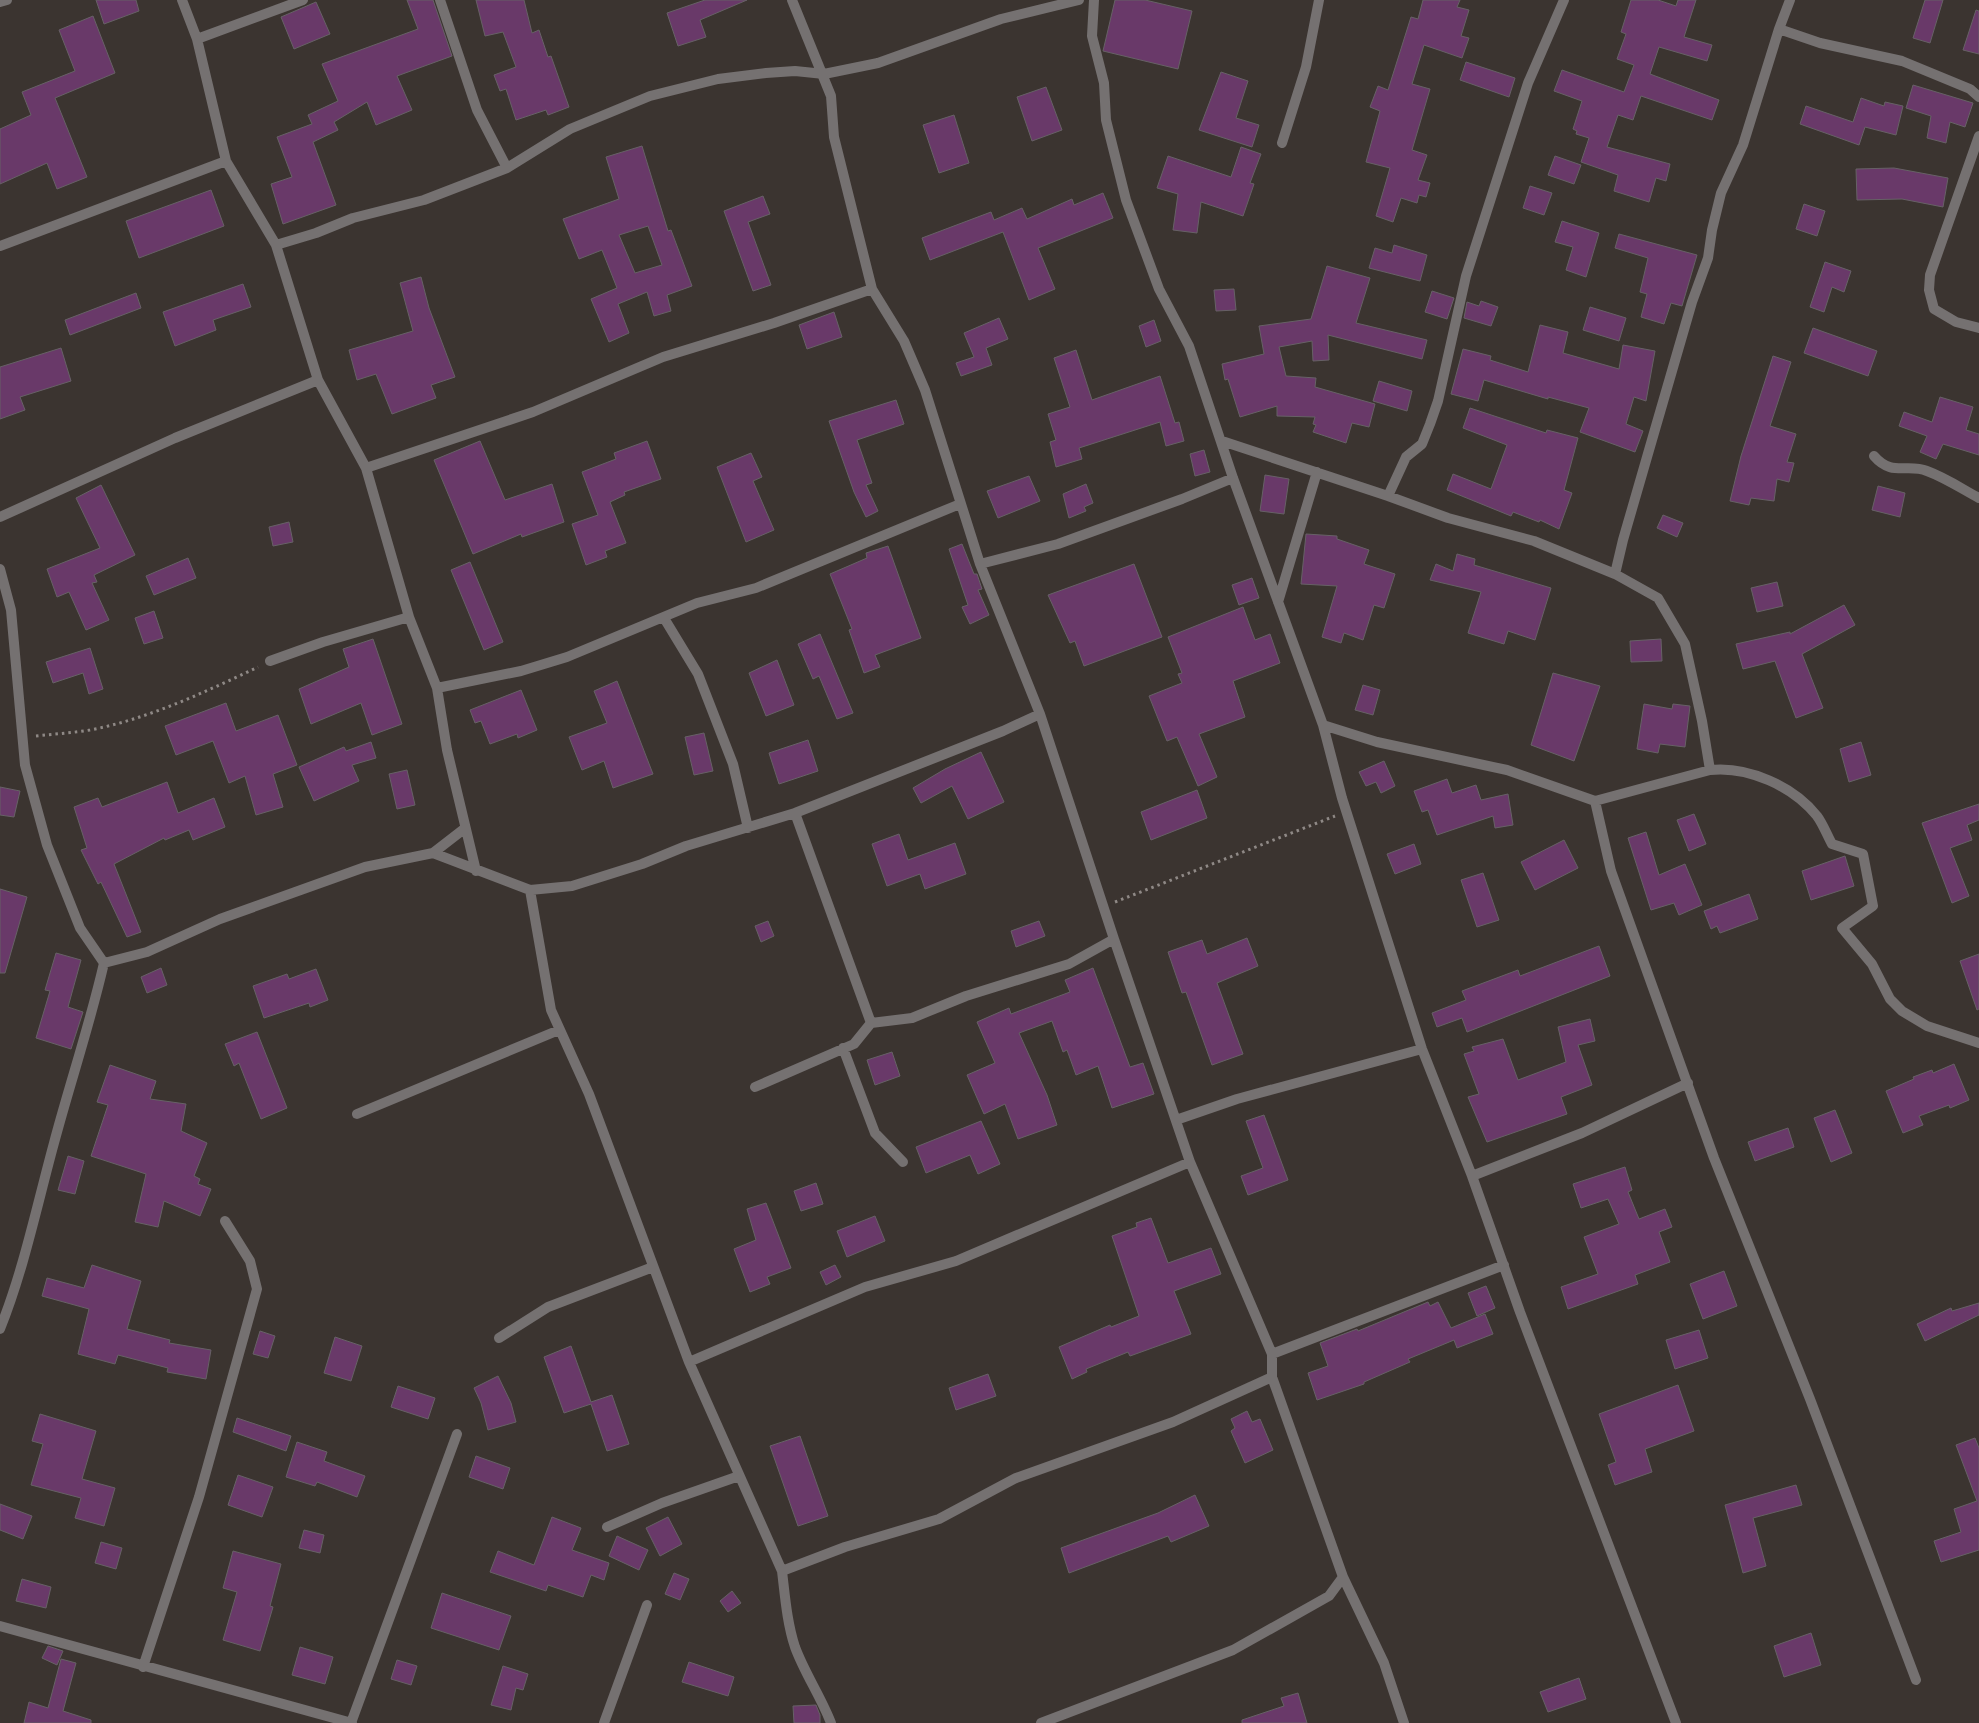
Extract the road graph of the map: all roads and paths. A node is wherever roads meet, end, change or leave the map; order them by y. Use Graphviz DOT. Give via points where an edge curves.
graph roads {
  1 [pos="7,0"];
  2 [pos="182,0"];
  3 [pos="303,0"];
  4 [pos="440,0"];
  5 [pos="792,0"];
  6 [pos="1079,0"];
  7 [pos="1094,0"];
  8 [pos="1319,0"];
  9 [pos="1564,0"];
  10 [pos="1790,0"];
  11 [pos="0,2"];
  12 [pos="1779,29"];
  13 [pos="197,39"];
  14 [pos="824,74"];
  15 [pos="1979,97"];
  16 [pos="1979,136"];
  17 [pos="1282,143"];
  18 [pos="226,161"];
  19 [pos="507,168"];
  20 [pos="276,245"];
  21 [pos="0,246"];
  22 [pos="872,289"];
  23 [pos="1979,328"];
  24 [pos="318,380"];
  25 [pos="1222,441"];
  26 [pos="1874,456"];
  27 [pos="366,468"];
  28 [pos="1317,472"];
  29 [pos="1232,478"];
  30 [pos="1388,496"];
  31 [pos="1979,498"];
  32 [pos="960,504"];
  33 [pos="0,517"];
  34 [pos="980,564"];
  35 [pos="0,569"];
  36 [pos="1616,574"];
  37 [pos="1278,602"];
  38 [pos="409,618"];
  39 [pos="664,618"];
  40 [pos="270,661"];
  41 [pos="438,688"];
  42 [pos="1040,714"];
  43 [pos="1323,725"];
  44 [pos="22,737"];
  45 [pos="1710,770"];
  46 [pos="1595,801"];
  47 [pos="1347,812"];
  48 [pos="795,813"];
  49 [pos="748,828"];
  50 [pos="464,829"];
  51 [pos="433,853"];
  52 [pos="476,872"];
  53 [pos="530,890"];
  54 [pos="1103,907"];
  55 [pos="1114,940"];
  56 [pos="104,963"];
  57 [pos="871,1023"];
  58 [pos="559,1030"];
  59 [pos="1979,1043"];
  60 [pos="843,1048"];
  61 [pos="1422,1049"];
  62 [pos="1688,1083"];
  63 [pos="755,1087"];
  64 [pos="357,1114"];
  65 [pos="1176,1120"];
  66 [pos="903,1162"];
  67 [pos="1190,1162"];
  68 [pos="1472,1176"];
  69 [pos="225,1221"];
  70 [pos="1504,1265"];
  71 [pos="653,1267"];
  72 [pos="0,1329"];
  73 [pos="498,1338"];
  74 [pos="1272,1354"];
  75 [pos="689,1362"];
  76 [pos="1272,1377"];
  77 [pos="457,1434"];
  78 [pos="739,1476"];
  79 [pos="607,1527"];
  80 [pos="782,1571"];
  81 [pos="1343,1577"];
  82 [pos="647,1605"];
  83 [pos="0,1626"];
  84 [pos="143,1667"];
  85 [pos="1916,1680"];
  86 [pos="351,1723"];
  87 [pos="604,1723"];
  88 [pos="831,1723"];
  89 [pos="1041,1723"];
  90 [pos="1404,1723"];
  91 [pos="1676,1723"];
  1 -- 11 [label="street"];
  2 -- 13 [label="street"];
  3 -- 13 [label="street"];
  4 -- 19 [label="street" via="477,110"];
  5 -- 14 [label="street"];
  6 -- 14 [label="street" via="1001,19 878,62"];
  7 -- 25 [label="street" via="1092,36 1104,83 1106,120 1126,200 1159,289 1189,346"];
  8 -- 17 [label="street" via="1306,67"];
  9 -- 30 [label="street" via="1528,83 1466,276 1430,424 1422,444 1406,457"];
  10 -- 12 [label="street"];
  12 -- 15 [label="street" via="1820,43 1902,61 1970,89"];
  12 -- 36 [label="street" via="1743,145 1721,193 1708,258 1622,540"];
  13 -- 18 [label="street"];
  14 -- 19 [label="street" via="766,72 718,79 650,96 570,129"];
  14 -- 22 [label="street" via="831,96 834,137"];
  16 -- 23 [label="street" via="1930,276 1929,290 1934,309 1956,322"];
  18 -- 20 [label="street"];
  18 -- 21 [label="street"];
  19 -- 20 [label="street" via="424,200 353,218"];
  20 -- 24 [label="street"];
  22 -- 27 [label="street" via="663,357 533,412"];
  22 -- 32 [label="street" via="904,342 925,390"];
  24 -- 27 [label="street"];
  24 -- 33 [label="street" via="175,438"];
  25 -- 28 [label="street"];
  25 -- 29 [label="street"];
  26 -- 31 [label="street" via="1882,465 1895,469 1925,470"];
  27 -- 38 [label="street"];
  28 -- 30 [label="street"];
  28 -- 37 [label="street"];
  29 -- 34 [label="street" via="1058,544"];
  29 -- 37 [label="street"];
  30 -- 36 [label="street" via="1448,518 1534,541"];
  32 -- 34 [label="street"];
  32 -- 39 [label="street" via="756,588 697,604"];
  34 -- 42 [label="street"];
  35 -- 44 [label="street" via="11,610"];
  36 -- 45 [label="street" via="1658,598 1685,644"];
  37 -- 43 [label="street"];
  38 -- 40 [label="street"];
  38 -- 41 [label="street"];
  39 -- 41 [label="street" via="566,657 521,671"];
  39 -- 49 [label="street" via="698,674 733,764"];
  40 -- 44 [label="path" via="140,716 90,730"];
  41 -- 50 [label="street"];
  42 -- 48 [label="street"];
  42 -- 54 [label="street"];
  43 -- 46 [label="street" via="1377,742 1508,770"];
  43 -- 47 [label="street"];
  44 -- 56 [label="street" via="25,765 47,845 80,928"];
  45 -- 46 [label="street"];
  45 -- 59 [label="street" via="1725,768 1762,777 1793,794 1817,816 1832,844 1863,854 1873,906 1842,928 1872,964 1890,999 1902,1011 1927,1026"];
  46 -- 62 [label="street" via="1611,871"];
  47 -- 54 [label="path"];
  47 -- 61 [label="street"];
  48 -- 49 [label="street"];
  48 -- 57 [label="street"];
  49 -- 53 [label="street" via="572,886"];
  50 -- 51 [label="street"];
  50 -- 52 [label="street"];
  51 -- 52 [label="street"];
  51 -- 56 [label="street" via="365,867 220,919 147,952"];
  52 -- 53 [label="street"];
  53 -- 58 [label="street" via="551,1010"];
  54 -- 55 [label="street"];
  55 -- 57 [label="street" via="1069,964 966,996 912,1018"];
  55 -- 65 [label="street"];
  56 -- 72 [label="street" via="15,1292"];
  57 -- 60 [label="street" via="854,1044"];
  58 -- 64 [label="street"];
  58 -- 71 [label="street" via="589,1094"];
  60 -- 63 [label="street"];
  60 -- 66 [label="street" via="876,1133"];
  61 -- 65 [label="street" via="1237,1099"];
  61 -- 68 [label="street"];
  62 -- 68 [label="street" via="1582,1133"];
  62 -- 85 [label="street"];
  65 -- 67 [label="street"];
  67 -- 74 [label="street"];
  67 -- 75 [label="street" via="956,1261 865,1287"];
  68 -- 70 [label="street"];
  69 -- 84 [label="street" via="250,1261 257,1289 199,1497"];
  70 -- 74 [label="street"];
  70 -- 91 [label="street"];
  71 -- 73 [label="street" via="548,1307"];
  71 -- 75 [label="street"];
  74 -- 76 [label="street"];
  75 -- 78 [label="street"];
  76 -- 80 [label="street" via="1173,1422 1016,1478 939,1520"];
  76 -- 81 [label="street"];
  77 -- 86 [label="street"];
  78 -- 79 [label="street" via="662,1503"];
  78 -- 80 [label="street"];
  80 -- 88 [label="street" via="795,1647 821,1696"];
  81 -- 89 [label="street" via="1329,1596 1233,1650"];
  81 -- 90 [label="street" via="1384,1663"];
  82 -- 87 [label="street"];
  83 -- 84 [label="street"];
  84 -- 86 [label="street"];
}
